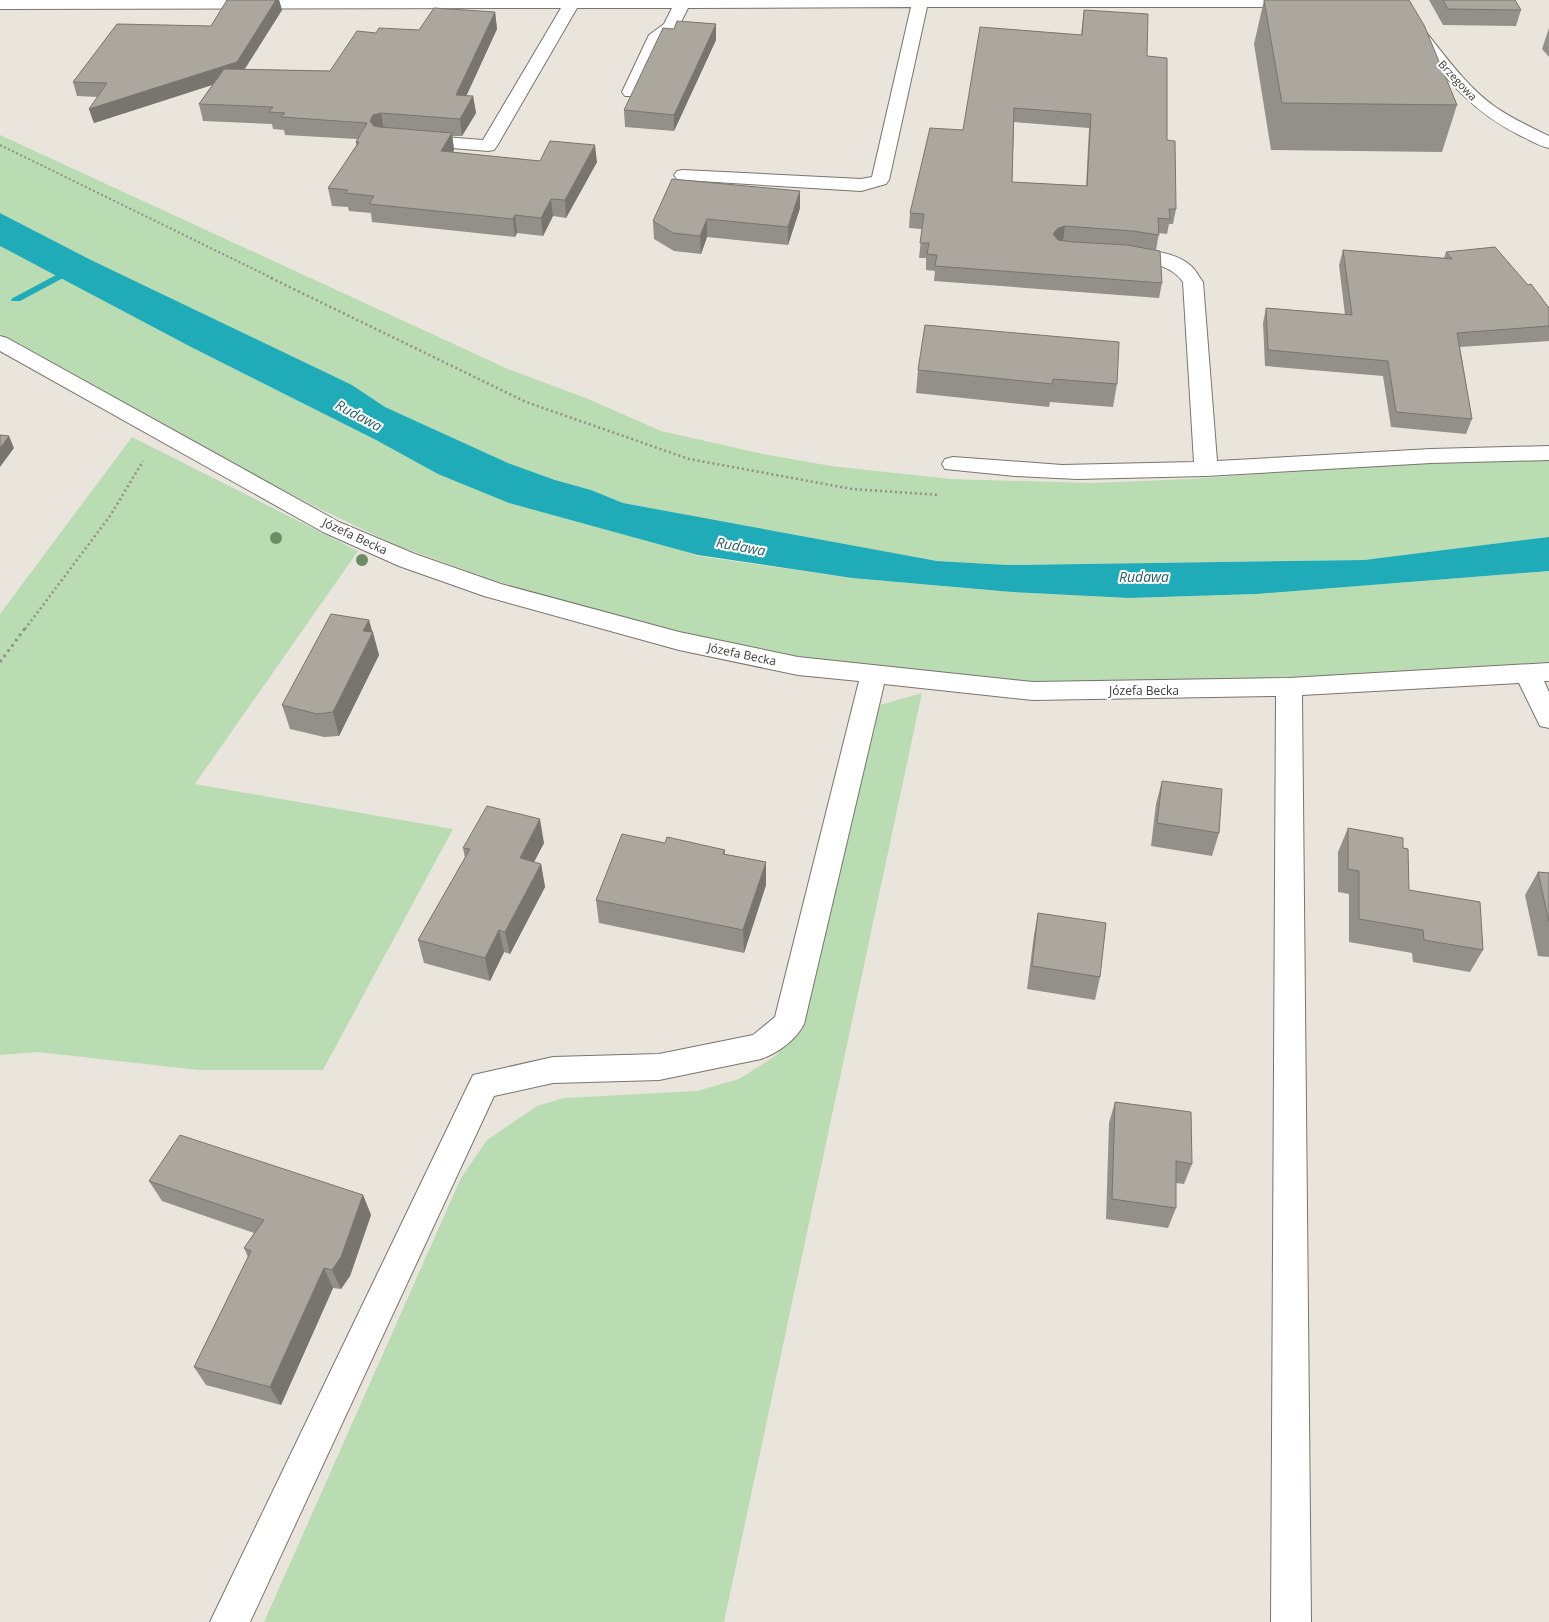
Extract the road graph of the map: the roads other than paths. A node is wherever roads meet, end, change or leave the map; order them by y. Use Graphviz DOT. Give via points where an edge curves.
graph roads {
  1 [pos="920,2"];
  2 [pos="1316,2"];
  3 [pos="572,3"];
  4 [pos="682,3"];
  5 [pos="0,4"];
  6 [pos="1402,14"];
  7 [pos="630,92"];
  8 [pos="403,138"];
  9 [pos="1549,144"];
  10 [pos="683,175"];
  11 [pos="1102,252"];
  12 [pos="0,342"];
  13 [pos="1549,453"];
  14 [pos="953,464"];
  15 [pos="1206,469"];
  16 [pos="1538,672"];
  17 [pos="873,675"];
  18 [pos="1290,687"];
  19 [pos="1549,719"];
  20 [pos="230,1622"];
  21 [pos="1291,1622"];
  1 -- 2 [label="street"];
  1 -- 4 [label="street"];
  1 -- 10 [label="street" via="880,180 861,185"];
  3 -- 4 [label="street"];
  3 -- 5 [label="street"];
  3 -- 8 [label="street" via="488,146"];
  4 -- 7 [label="street" via="671,27 657,35"];
  6 -- 9 [label="street, Brzegowa" via="1480,103"];
  11 -- 15 [label="street" via="1140,255 1170,263 1185,270 1193,282"];
  12 -- 17 [label="street, Józefa Becka" via="331,527 407,560 493,590 679,641 798,666"];
  13 -- 15 [label="street" via="1351,459"];
  14 -- 15 [label="street" via="1075,472"];
  16 -- 18 [label="street, Józefa Becka"];
  16 -- 19 [label="street"];
  17 -- 18 [label="street, Józefa Becka" via="1033,691"];
  17 -- 20 [label="street" via="790,1024 761,1046 659,1067 553,1070 484,1085"];
  18 -- 21 [label="street"];
}
